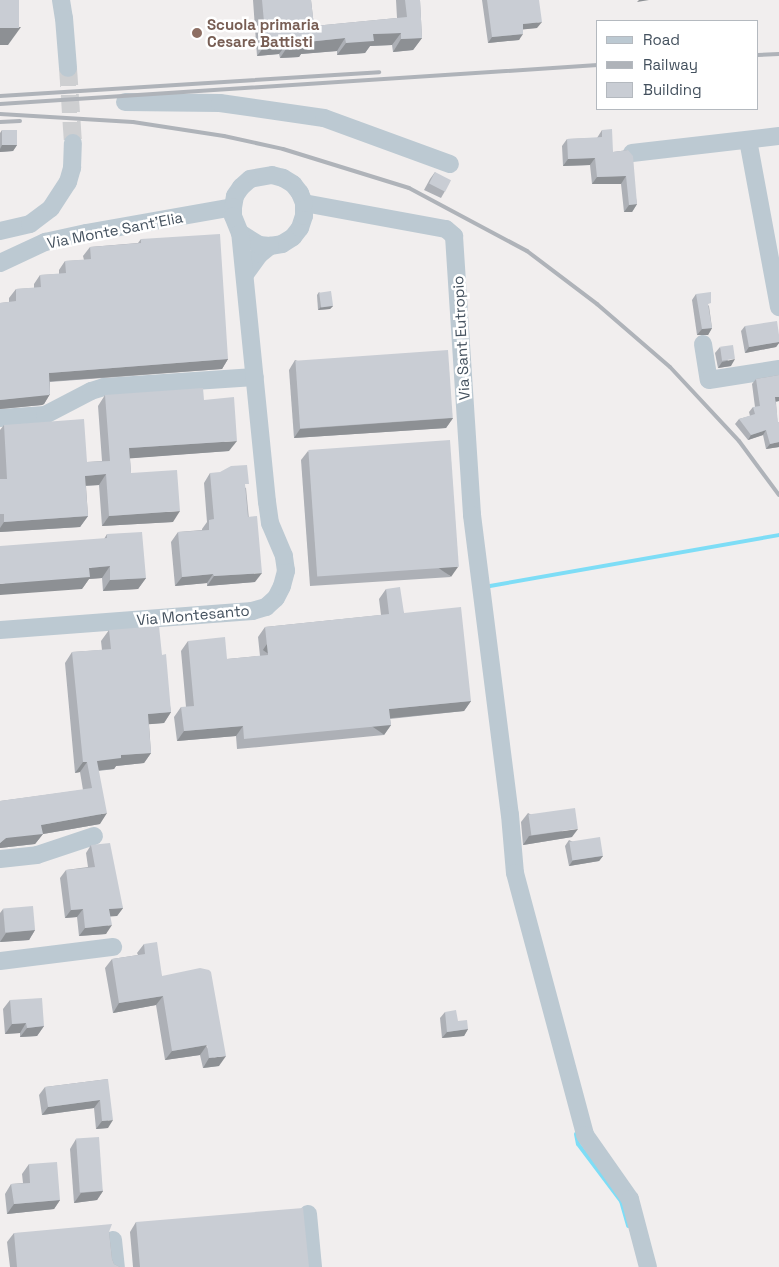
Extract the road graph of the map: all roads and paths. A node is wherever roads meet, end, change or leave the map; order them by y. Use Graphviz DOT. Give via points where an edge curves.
graph roads {
  1 [pos="61,0"];
  2 [pos="68,68"];
  3 [pos="125,102"];
  4 [pos="779,136"];
  5 [pos="748,140"];
  6 [pos="73,143"];
  7 [pos="632,153"];
  8 [pos="450,164"];
  9 [pos="304,203"];
  10 [pos="232,207"];
  11 [pos="0,231"];
  12 [pos="240,233"];
  13 [pos="270,246"];
  14 [pos="0,263"];
  15 [pos="246,273"];
  16 [pos="779,307"];
  17 [pos="703,344"];
  18 [pos="779,369"];
  19 [pos="255,377"];
  20 [pos="0,418"];
  21 [pos="0,630"];
  22 [pos="94,836"];
  23 [pos="0,859"];
  24 [pos="113,947"];
  25 [pos="0,961"];
  26 [pos="308,1214"];
  27 [pos="113,1240"];
  28 [pos="116,1267"];
  29 [pos="313,1267"];
  30 [pos="648,1267"];
  1 -- 2 [label="street"];
  3 -- 8 [label="street" via="220,103 324,118"];
  4 -- 5 [label="street"];
  5 -- 7 [label="street"];
  5 -- 16 [label="street"];
  6 -- 11 [label="street" via="68,182 51,208 30,224"];
  9 -- 10 [label="street" via="293,184 272,175 250,179 241,186"];
  9 -- 13 [label="street" via="304,216 293,237 282,244"];
  9 -- 30 [label="street, Via Sant Eutropio" via="446,229 454,236 472,514 515,874 585,1135 630,1198"];
  10 -- 12 [label="street"];
  10 -- 14 [label="street, Via Monte Sant'Elia" via="86,232 45,242"];
  12 -- 13 [label="street" via="254,243"];
  12 -- 15 [label="street, Via Montesanto"];
  13 -- 15 [label="street"];
  15 -- 19 [label="street, Via Montesanto"];
  17 -- 18 [label="street" via="709,380"];
  19 -- 20 [label="street" via="104,387 45,415"];
  19 -- 21 [label="street, Via Montesanto" via="270,523 284,556 286,571 276,598 266,607 252,611"];
  22 -- 23 [label="street" via="37,855"];
  24 -- 25 [label="street"];
  26 -- 29 [label="street"];
  27 -- 28 [label="street"];
}
